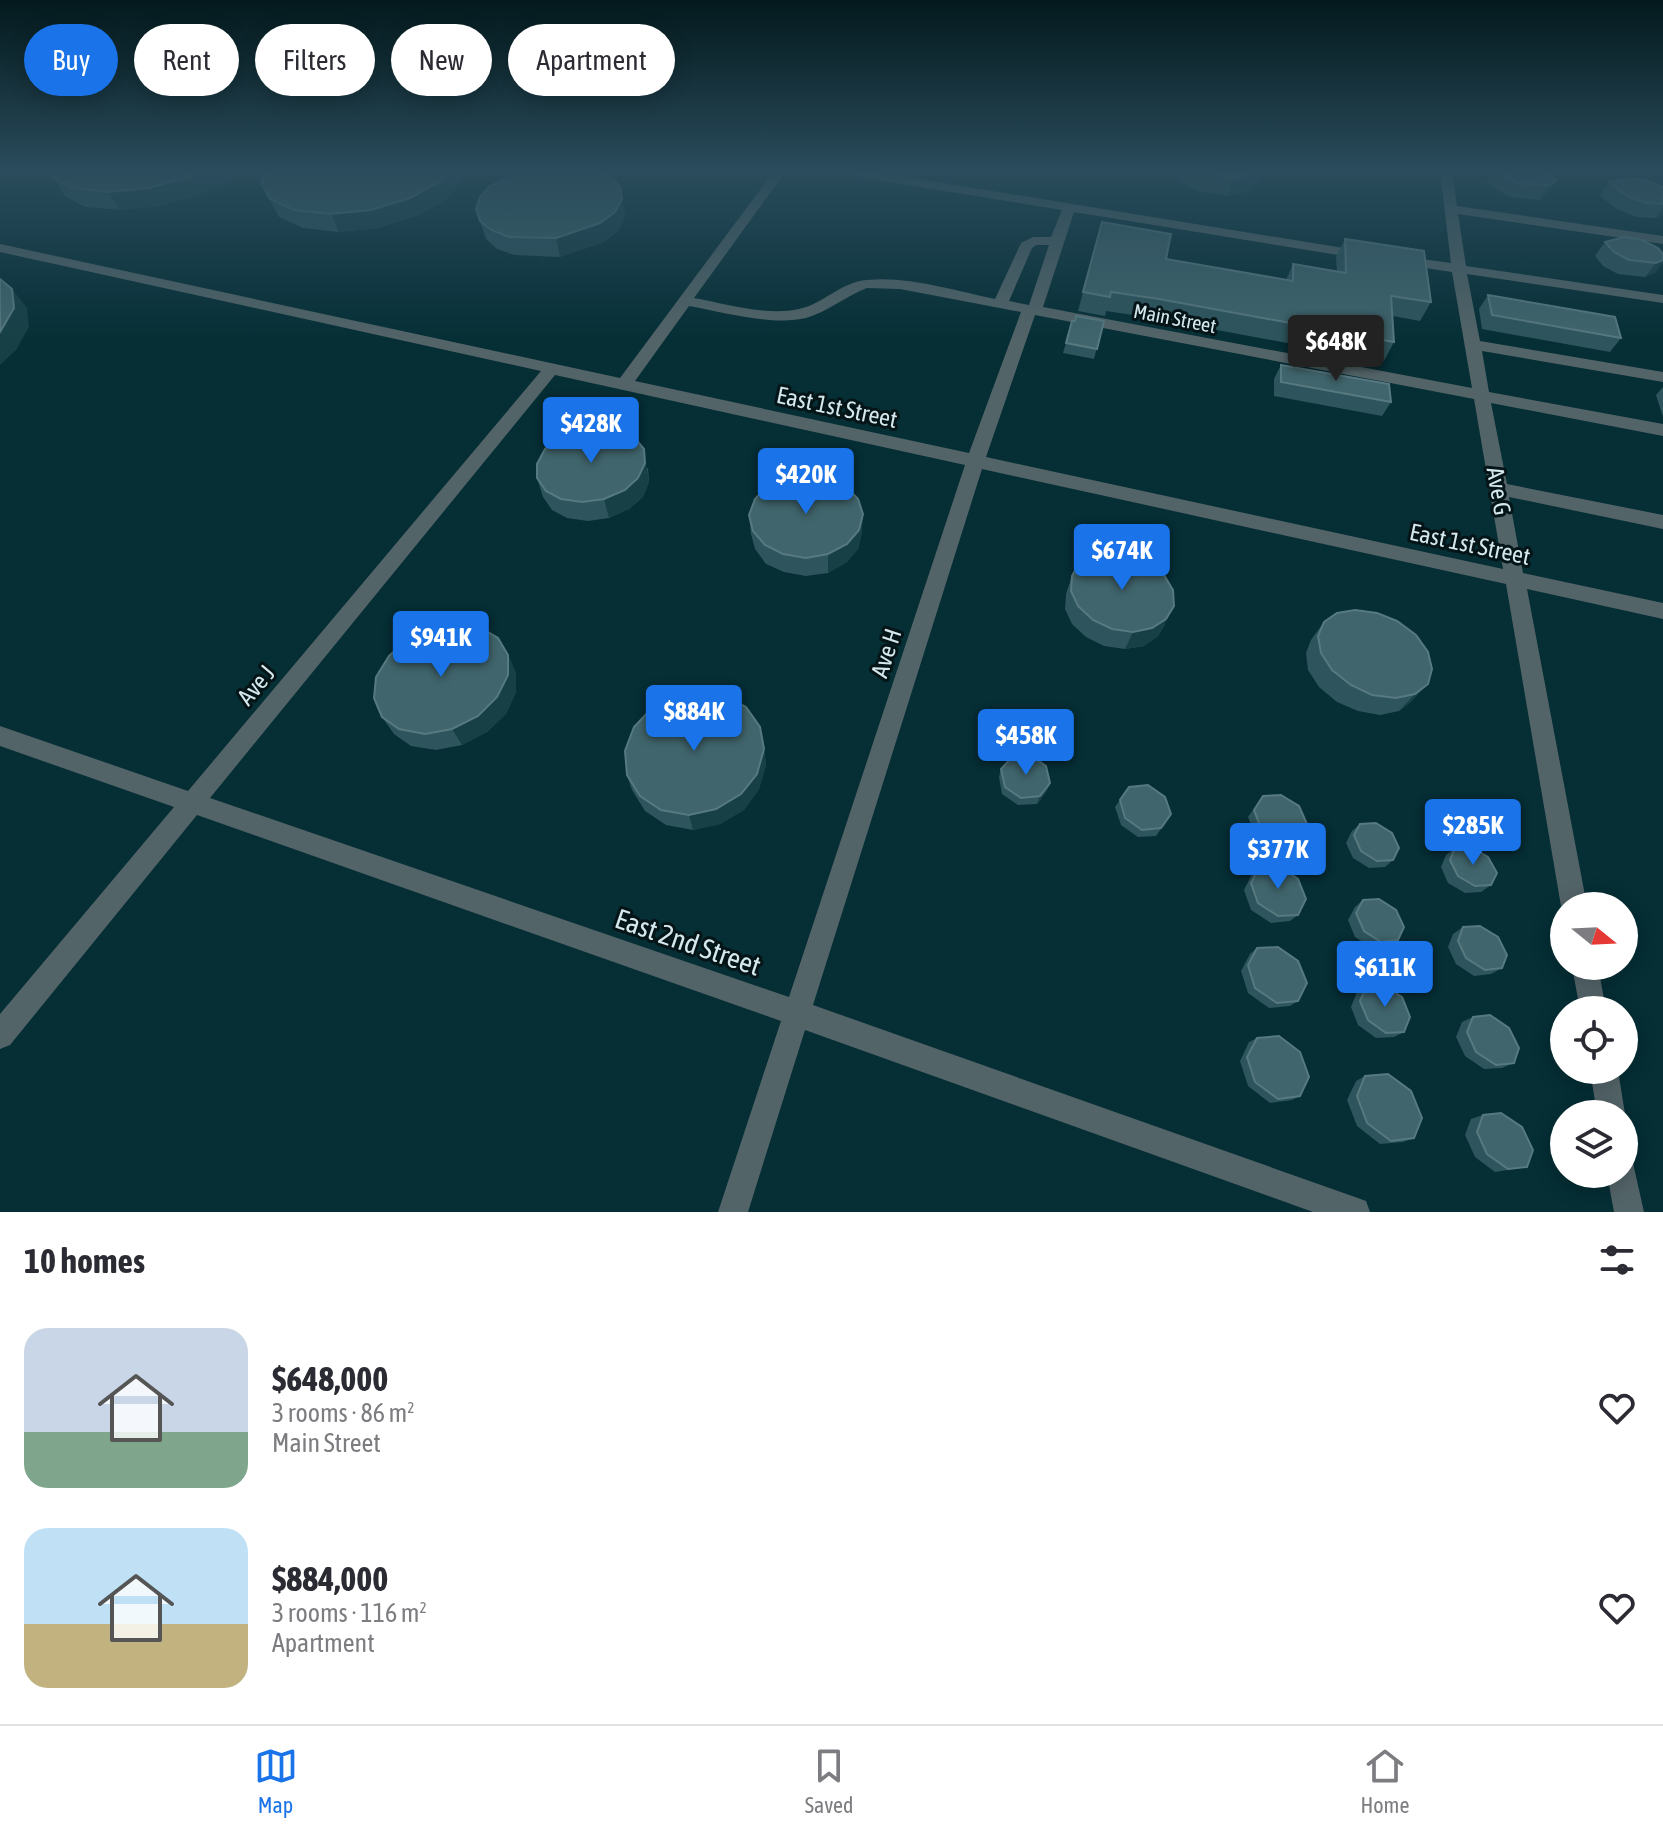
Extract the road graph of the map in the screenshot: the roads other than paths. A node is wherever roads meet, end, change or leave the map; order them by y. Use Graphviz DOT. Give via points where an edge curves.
graph roads {
  1 [pos="738,228"];
  2 [pos="1063,228"];
  3 [pos="1198,228"];
  4 [pos="1455,228"];
  5 [pos="1579,228"];
  6 [pos="1663,240"];
  7 [pos="1057,241"];
  8 [pos="0,248"];
  9 [pos="1459,270"];
  10 [pos="1663,299"];
  11 [pos="684,301"];
  12 [pos="1000,305"];
  13 [pos="1031,311"];
  14 [pos="1473,345"];
  15 [pos="552,368"];
  16 [pos="1663,377"];
  17 [pos="624,384"];
  18 [pos="1483,396"];
  19 [pos="1663,430"];
  20 [pos="975,462"];
  21 [pos="1499,489"];
  22 [pos="1663,522"];
  23 [pos="1515,578"];
  24 [pos="1663,611"];
  25 [pos="0,736"];
  26 [pos="191,804"];
  27 [pos="1571,892"];
  28 [pos="797,1013"];
  29 [pos="0,1035"];
  30 [pos="1625,1188"];
  31 [pos="733,1212"];
  32 [pos="1355,1212"];
  33 [pos="1629,1212"];
  1 -- 11 [label="street"];
  2 -- 7 [label="street, Ave H"];
  3 -- 9 [label="street"];
  4 -- 9 [label="street, Ave G"];
  5 -- 6 [label="street"];
  7 -- 12 [label="street" via="1026,246"];
  7 -- 13 [label="street, Ave H"];
  8 -- 15 [label="street, East 1st Street"];
  9 -- 10 [label="street"];
  9 -- 14 [label="street, Ave G"];
  11 -- 12 [label="street, Main Street" via="760,314 803,314 866,284 900,285"];
  11 -- 17 [label="street"];
  12 -- 13 [label="street, Main Street"];
  13 -- 18 [label="street, Main Street"];
  13 -- 20 [label="street, Ave H"];
  14 -- 16 [label="street"];
  14 -- 18 [label="street, Ave G"];
  15 -- 17 [label="street, East 1st Street"];
  15 -- 26 [label="street, Ave J"];
  17 -- 20 [label="street, East 1st Street"];
  18 -- 19 [label="street, Main Street"];
  18 -- 21 [label="street, Ave G"];
  20 -- 23 [label="street, East 1st Street"];
  20 -- 28 [label="street, Ave H"];
  21 -- 22 [label="street"];
  21 -- 23 [label="street, Ave G"];
  23 -- 24 [label="street, East 1st Street"];
  23 -- 27 [label="street, Ave G"];
  25 -- 26 [label="street, East 2nd Street"];
  26 -- 28 [label="street, East 2nd Street"];
  26 -- 29 [label="street, Ave J"];
  28 -- 31 [label="street, Ave H"];
  28 -- 32 [label="street, East 2nd Street"];
  30 -- 33 [label="street"];
}
